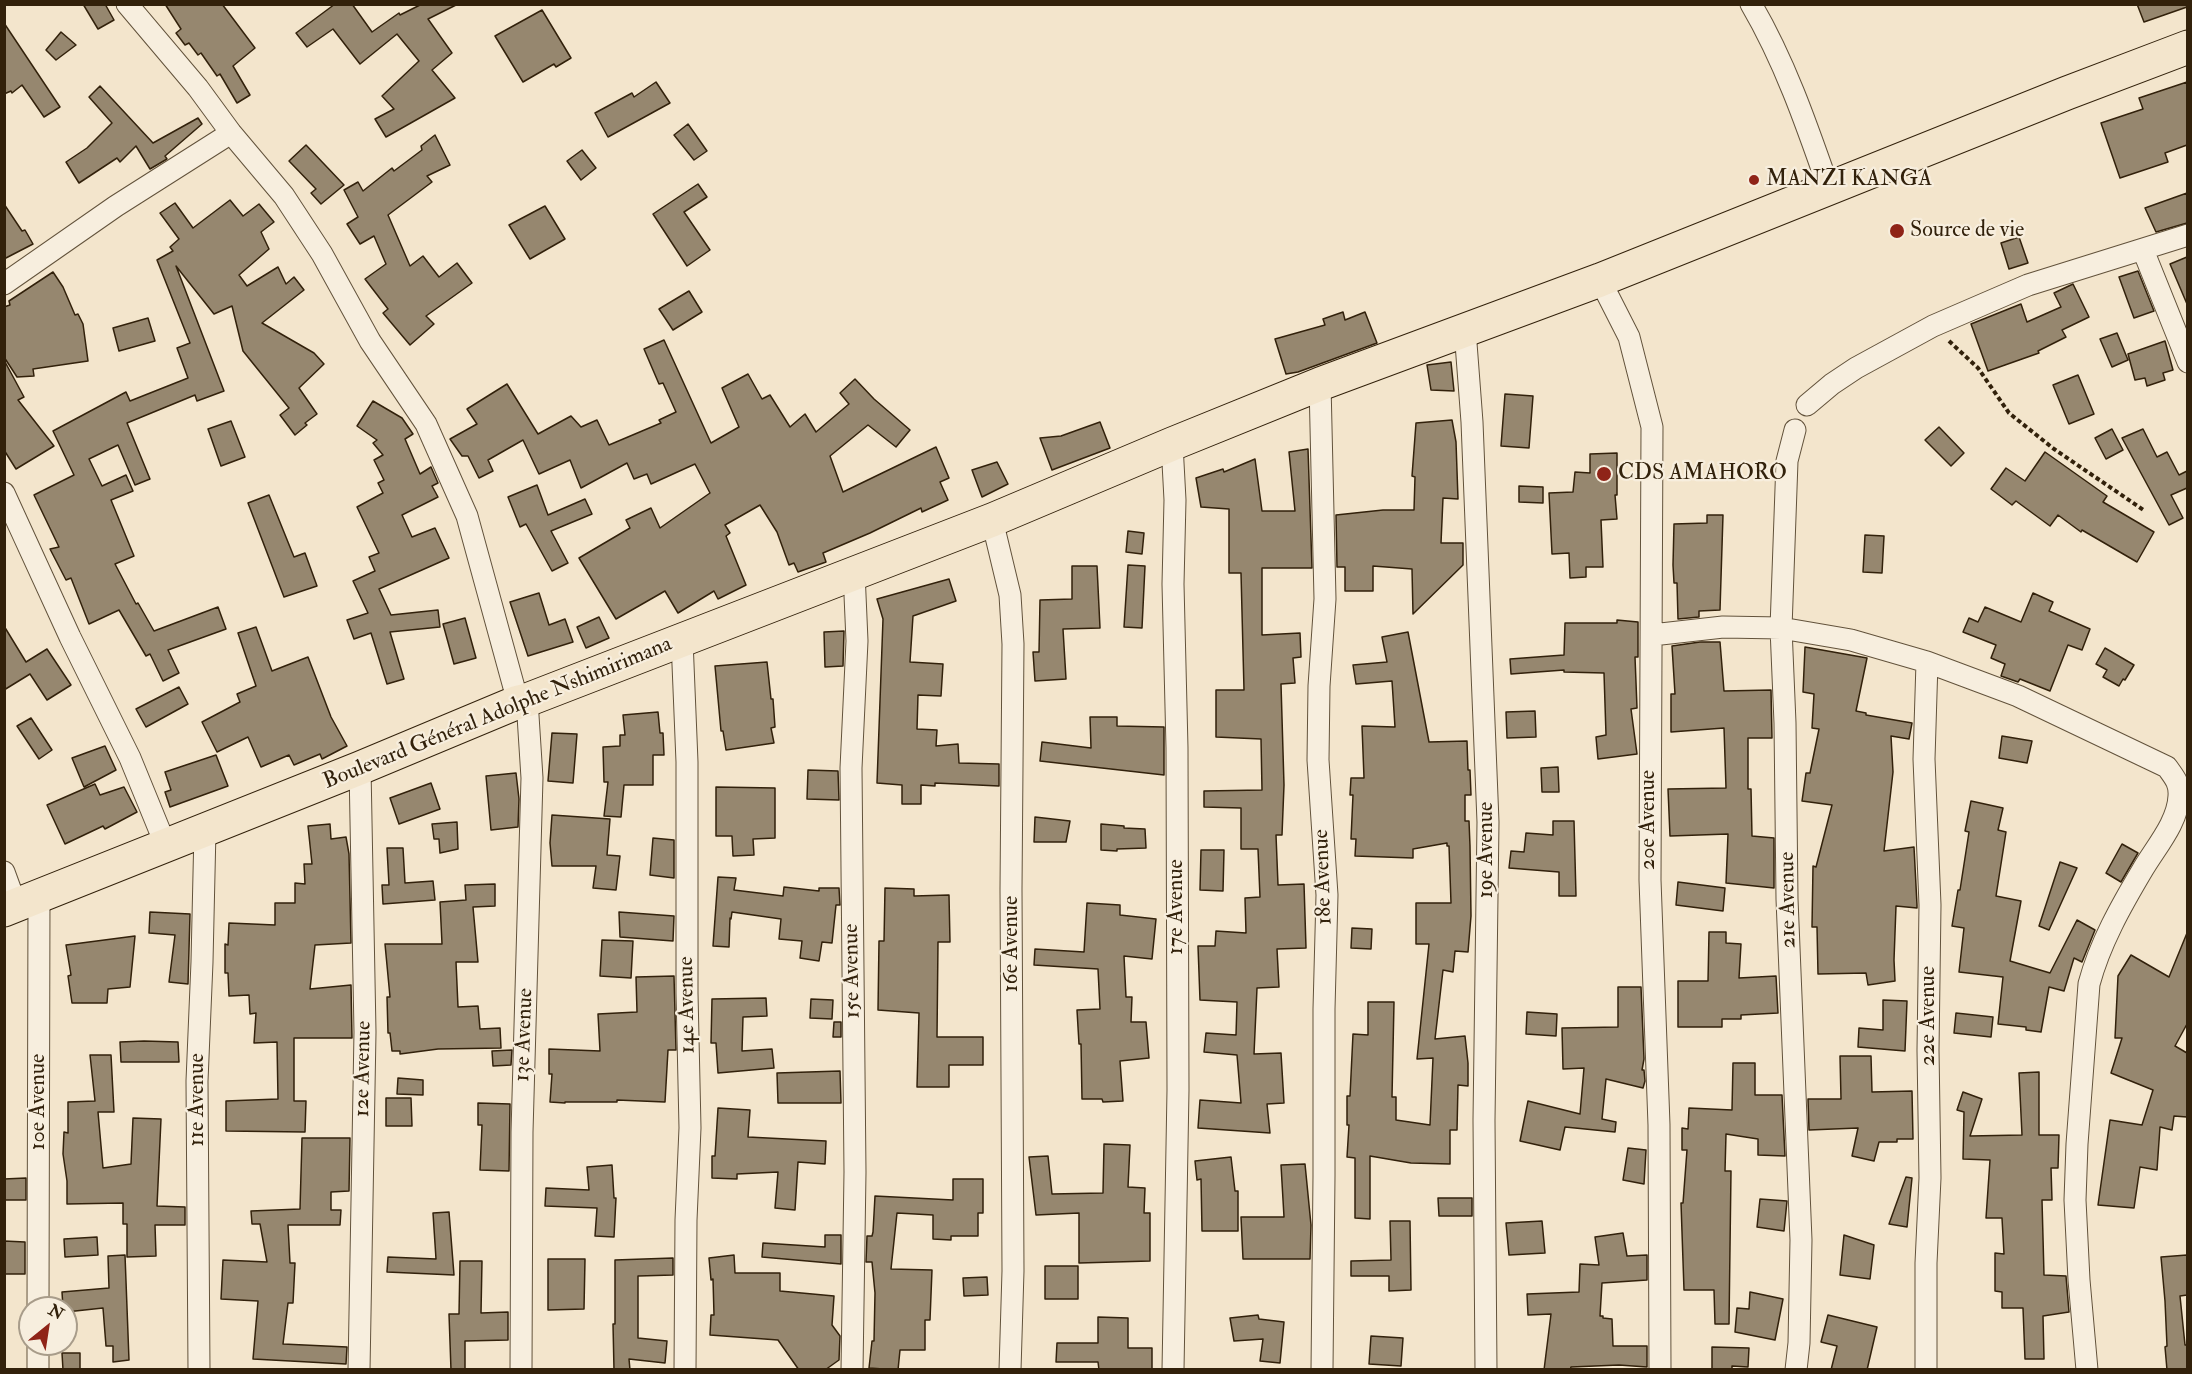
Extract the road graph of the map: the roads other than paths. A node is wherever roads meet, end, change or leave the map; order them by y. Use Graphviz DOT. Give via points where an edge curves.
graph roads {
  1 [pos="127,4"];
  2 [pos="1751,4"];
  3 [pos="2187,47"];
  4 [pos="231,133"];
  5 [pos="1829,189"];
  6 [pos="2187,235"];
  7 [pos="2143,250"];
  8 [pos="1600,280"];
  9 [pos="4,284"];
  10 [pos="1465,330"];
  11 [pos="2187,362"];
  12 [pos="1320,384"];
  13 [pos="1807,405"];
  14 [pos="1794,430"];
  15 [pos="1172,444"];
  16 [pos="4,493"];
  17 [pos="992,520"];
  18 [pos="854,573"];
  19 [pos="1781,628"];
  20 [pos="1652,635"];
  21 [pos="682,640"];
  22 [pos="1927,662"];
  23 [pos="522,701"];
  24 [pos="360,768"];
  25 [pos="205,830"];
  26 [pos="166,846"];
  27 [pos="4,872"];
  28 [pos="20,904"];
  29 [pos="37,1296"];
  30 [pos="199,1370"];
  31 [pos="359,1370"];
  32 [pos="521,1370"];
  33 [pos="685,1370"];
  34 [pos="852,1370"];
  35 [pos="1010,1370"];
  36 [pos="1173,1370"];
  37 [pos="1322,1370"];
  38 [pos="1486,1370"];
  39 [pos="1660,1370"];
  40 [pos="1796,1370"];
  41 [pos="1926,1370"];
  42 [pos="2087,1370"];
  1 -- 4 [label="street, 13e Avenue"];
  2 -- 5 [label="street" via="1797,100"];
  3 -- 5 [label="main road, Boulevard Général Adolphe Nshimirimana"];
  4 -- 9 [label="street"];
  4 -- 23 [label="street, 13e Avenue" via="284,196 322,254 370,341 426,424 467,516"];
  5 -- 8 [label="main road, Boulevard Général Adolphe Nshimirimana"];
  6 -- 7 [label="street"];
  7 -- 11 [label="street"];
  7 -- 13 [label="street" via="2028,285 1933,326 1856,368"];
  8 -- 10 [label="main road, Boulevard Général Adolphe Nshimirimana"];
  8 -- 20 [label="street, 20e Avenue" via="1629,337 1652,427"];
  10 -- 12 [label="main road, Boulevard Général Adolphe Nshimirimana"];
  10 -- 38 [label="street, 19e Avenue" via="1488,822"];
  12 -- 15 [label="main road, Boulevard Général Adolphe Nshimirimana"];
  12 -- 37 [label="street, 18e Avenue" via="1324,599 1318,760 1327,895"];
  14 -- 19 [label="street, 21e Avenue" via="1787,461"];
  15 -- 17 [label="main road, Boulevard Général Adolphe Nshimirimana"];
  15 -- 36 [label="street, 17e Avenue" via="1178,1090"];
  16 -- 26 [label="street" via="130,758"];
  17 -- 18 [label="main road, Boulevard Général Adolphe Nshimirimana"];
  17 -- 35 [label="street, 16e Avenue" via="1010,595 1013,644"];
  18 -- 21 [label="main road, Boulevard Général Adolphe Nshimirimana"];
  18 -- 34 [label="street, 15e Avenue" via="857,641 851,768 855,1172"];
  19 -- 20 [label="street" via="1723,627"];
  19 -- 22 [label="street" via="1851,640"];
  19 -- 40 [label="street, 21e Avenue" via="1801,1240"];
  20 -- 39 [label="street, 20e Avenue" via="1650,880 1659,1125"];
  21 -- 23 [label="main road, Boulevard Général Adolphe Nshimirimana"];
  21 -- 33 [label="street, 14e Avenue" via="690,1128"];
  22 -- 41 [label="street, 22e Avenue" via="1924,759 1930,905 1930,1178"];
  22 -- 42 [label="street" via="2018,696 2167,767 2179,783 2175,814 2119,910 2089,984 2075,1200"];
  23 -- 24 [label="main road, Boulevard Général Adolphe Nshimirimana"];
  23 -- 32 [label="street, 13e Avenue" via="532,778 522,1132"];
  24 -- 25 [label="main road, Boulevard Général Adolphe Nshimirimana"];
  24 -- 31 [label="street, 12e Avenue" via="365,1032"];
  25 -- 26 [label="main road, Boulevard Général Adolphe Nshimirimana"];
  25 -- 30 [label="street, 11e Avenue" via="197,1081"];
  26 -- 28 [label="main road, Boulevard Général Adolphe Nshimirimana"];
  27 -- 28 [label="street"];
  28 -- 29 [label="street, 10e Avenue"];
}
